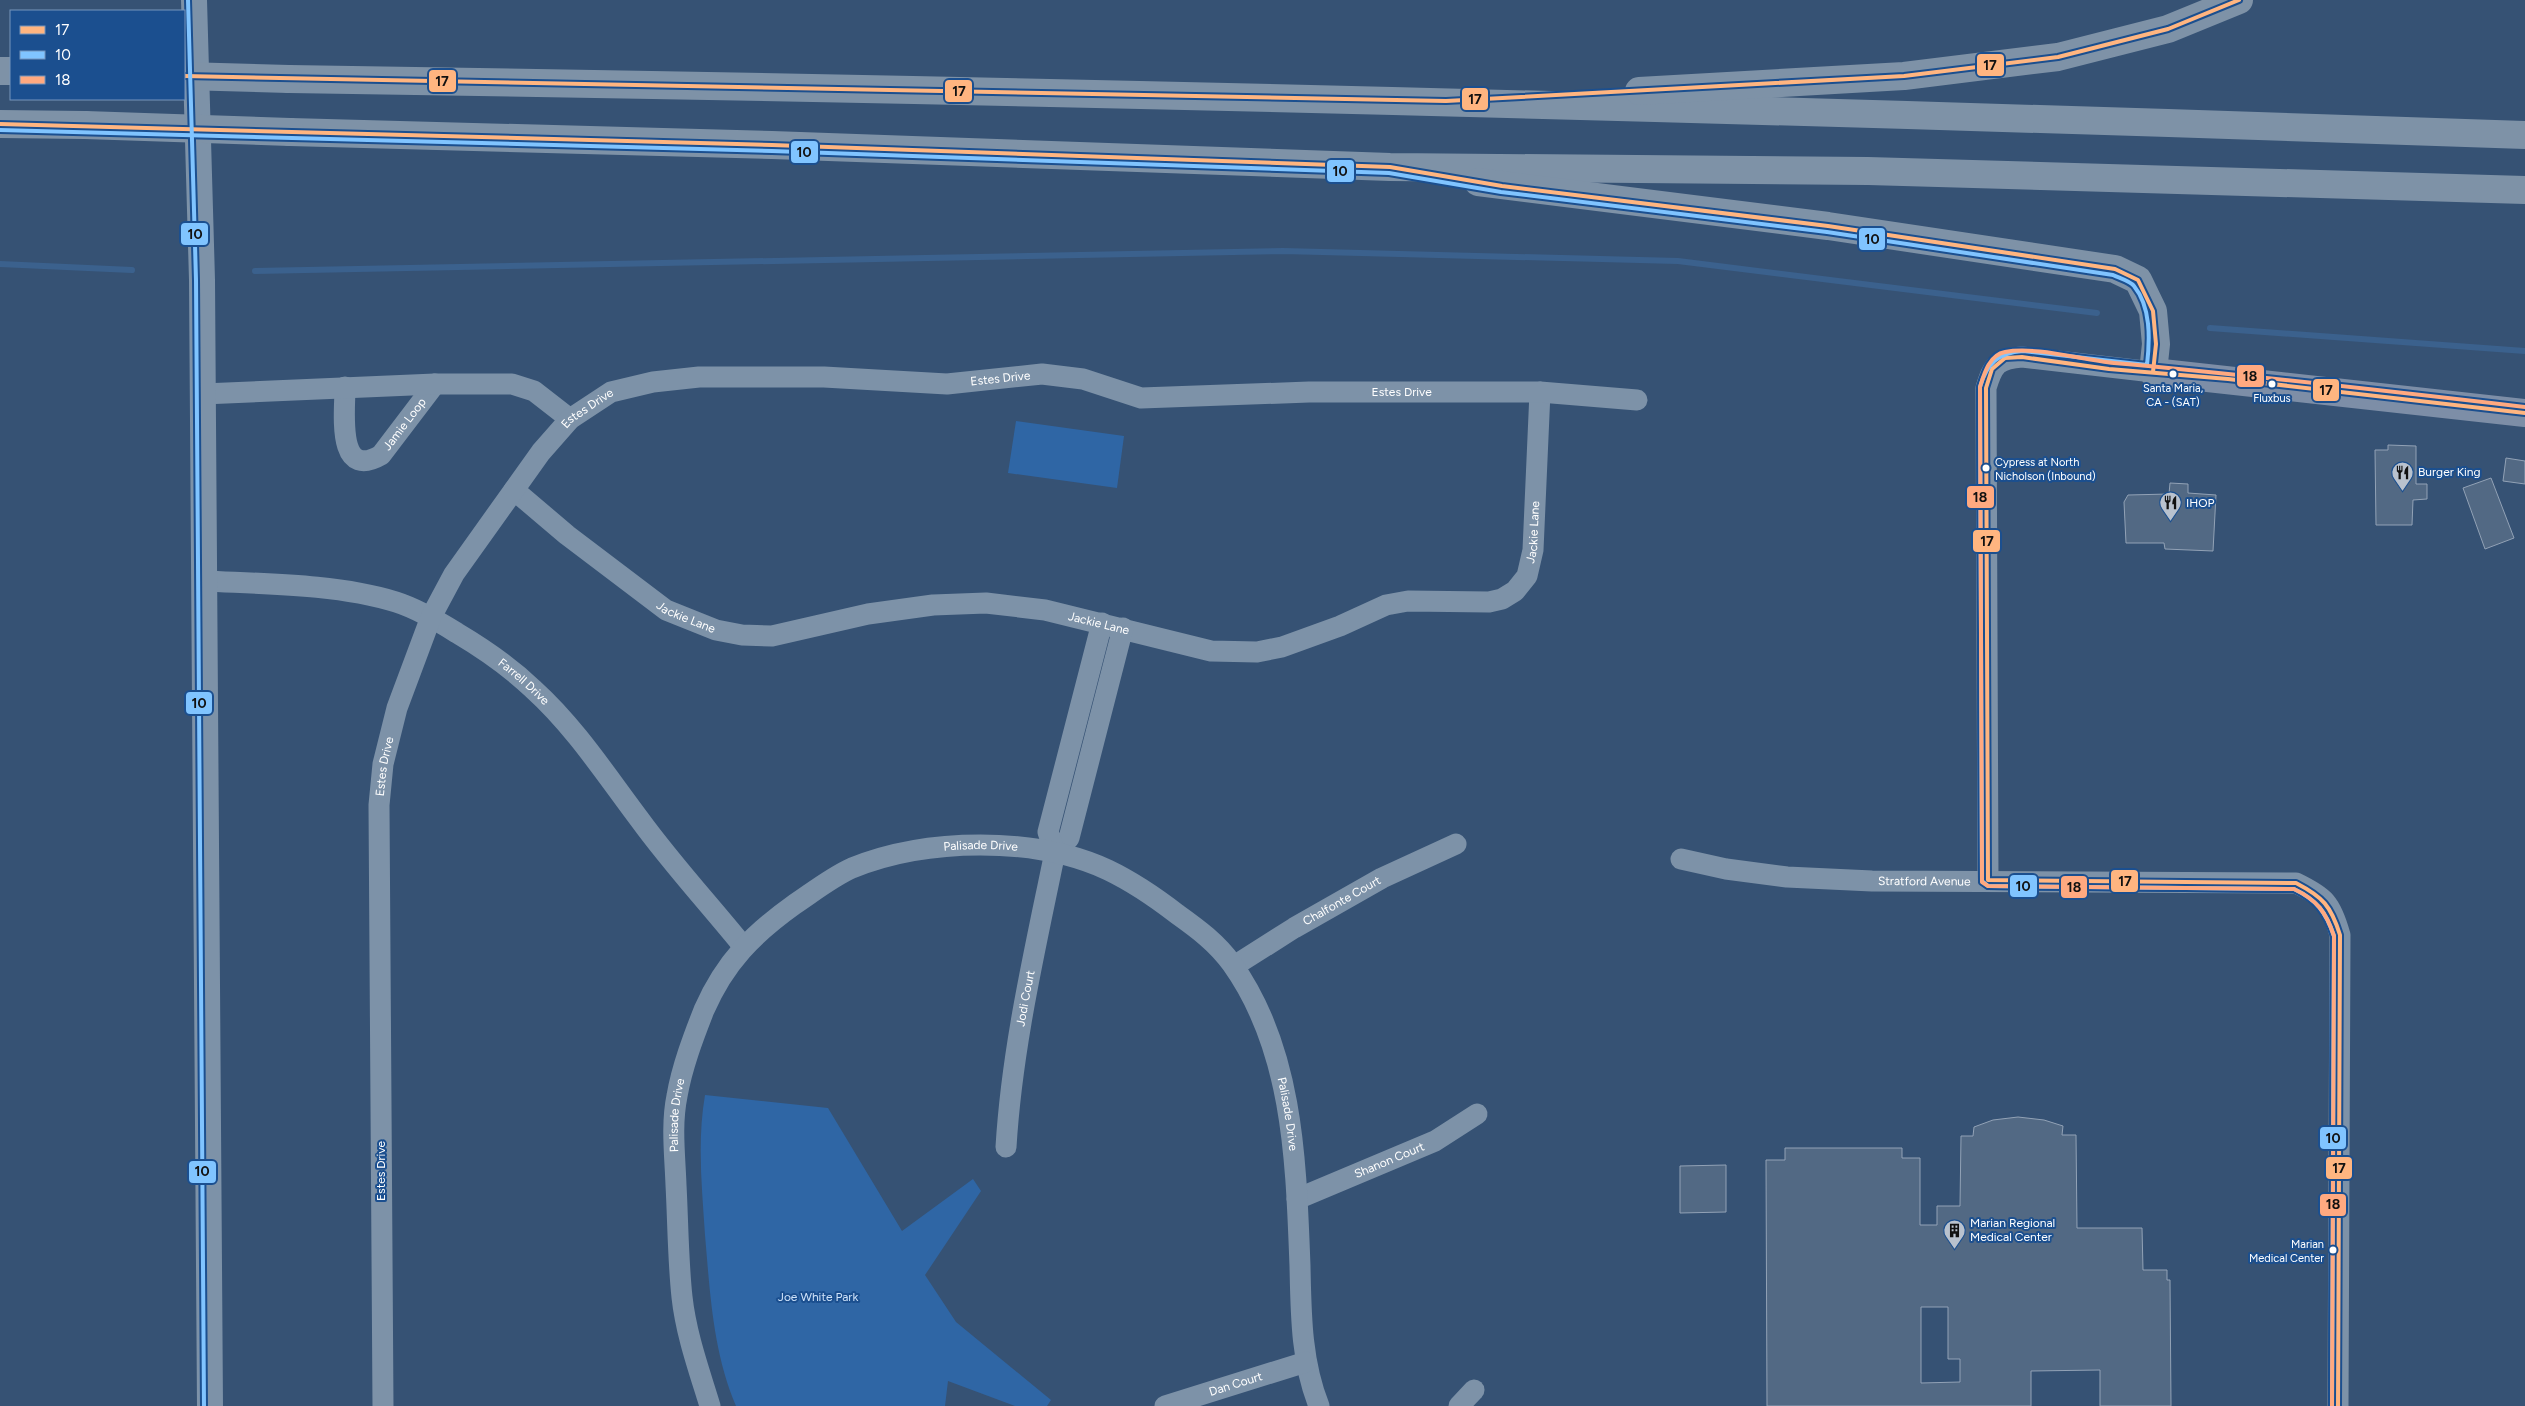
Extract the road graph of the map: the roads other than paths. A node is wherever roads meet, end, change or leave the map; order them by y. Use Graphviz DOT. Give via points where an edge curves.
graph roads {
  1 [pos="194,0"];
  2 [pos="2239,0"];
  3 [pos="185,76"];
  4 [pos="1446,101"];
  5 [pos="0,124"];
  6 [pos="2525,135"];
  7 [pos="1390,168"];
  8 [pos="2525,190"];
  9 [pos="2153,372"];
  10 [pos="436,384"];
  11 [pos="345,387"];
  12 [pos="1540,392"];
  13 [pos="203,394"];
  14 [pos="1637,400"];
  15 [pos="2525,413"];
  16 [pos="570,420"];
  17 [pos="514,490"];
  18 [pos="205,581"];
  19 [pos="431,617"];
  20 [pos="1102,623"];
  21 [pos="1123,628"];
  22 [pos="1456,844"];
  23 [pos="1055,852"];
  24 [pos="1681,859"];
  25 [pos="1988,880"];
  26 [pos="744,946"];
  27 [pos="1234,966"];
  28 [pos="1477,1114"];
  29 [pos="1006,1147"];
  30 [pos="1297,1199"];
  31 [pos="1306,1362"];
  32 [pos="1474,1390"];
  33 [pos="210,1406"];
  34 [pos="383,1406"];
  35 [pos="710,1406"];
  36 [pos="1165,1406"];
  37 [pos="1319,1406"];
  38 [pos="1458,1406"];
  39 [pos="2338,1406"];
  1 -- 13 [label="street"];
  2 -- 4 [label="highway" via="2168,29 2058,57 1904,76"];
  3 -- 4 [label="highway, bridge"];
  4 -- 6 [label="highway"];
  5 -- 7 [label="highway, bridge" via="782,145"];
  7 -- 8 [label="highway" via="1868,170"];
  7 -- 9 [label="highway" via="1502,186 1828,226 2115,268 2138,280 2153,311 2156,344"];
  9 -- 15 [label="main road"];
  9 -- 25 [label="street" via="2022,356 2005,358 1992,369 1986,388"];
  10 -- 11 [label="street, Jamie Loop"];
  10 -- 11 [label="street, Jamie Loop" via="381,455 371,461 358,460 350,454 345,442"];
  10 -- 16 [label="street, Jamie Loop" via="512,384 534,391"];
  11 -- 13 [label="street, Jamie Loop"];
  12 -- 14 [label="street, Estes Drive"];
  12 -- 16 [label="street, Estes Drive" via="1308,392 1141,398 1083,379 1042,374 947,384 824,377 699,377 653,382 611,392"];
  12 -- 21 [label="street, Jackie Lane" via="1533,550 1527,576 1515,591 1502,599 1489,602 1408,601 1386,605 1290,644 1257,652 1211,651"];
  13 -- 18 [label="street"];
  16 -- 17 [label="street, Estes Drive" via="541,452"];
  17 -- 19 [label="street, Estes Drive" via="454,574"];
  17 -- 20 [label="street, Jackie Lane" via="567,536 666,610 716,630 772,636 868,614 986,603 1045,610"];
  18 -- 19 [label="street, Farrell Drive" via="290,585 360,594 397,602"];
  18 -- 33 [label="street"];
  19 -- 26 [label="street, Farrell Drive" via="488,652 533,689 610,777 641,821"];
  19 -- 34 [label="street, Estes Drive" via="397,708 382,764 378,805"];
  20 -- 21 [label="street, Jackie Lane"];
  20 -- 23 [label="street, Jodi Court" via="1048,832"];
  21 -- 23 [label="street, Jodi Court" via="1069,838"];
  22 -- 27 [label="street, Chalfonte Court" via="1382,878"];
  23 -- 26 [label="street, Palisade Drive" via="955,845 903,853 851,869 822,886"];
  23 -- 27 [label="street, Palisade Drive" via="1104,868 1146,891 1205,935"];
  23 -- 29 [label="street, Jodi Court" via="1021,1019 1009,1094"];
  24 -- 25 [label="street, Stratford Avenue" via="1787,877 1872,881"];
  25 -- 39 [label="street, Stratford Avenue" via="2296,883 2318,893 2333,911 2340,935"];
  26 -- 35 [label="street, Palisade Drive" via="706,1007 685,1063 674,1116 682,1296 687,1328"];
  27 -- 30 [label="street, Palisade Drive" via="1257,1005 1271,1041 1291,1132"];
  28 -- 30 [label="street, Shanon Court" via="1435,1141"];
  30 -- 31 [label="street, Palisade Drive" via="1302,1335"];
  31 -- 36 [label="street, Dan Court"];
  31 -- 37 [label="street, Palisade Drive"];
  32 -- 38 [label="street"];
}
